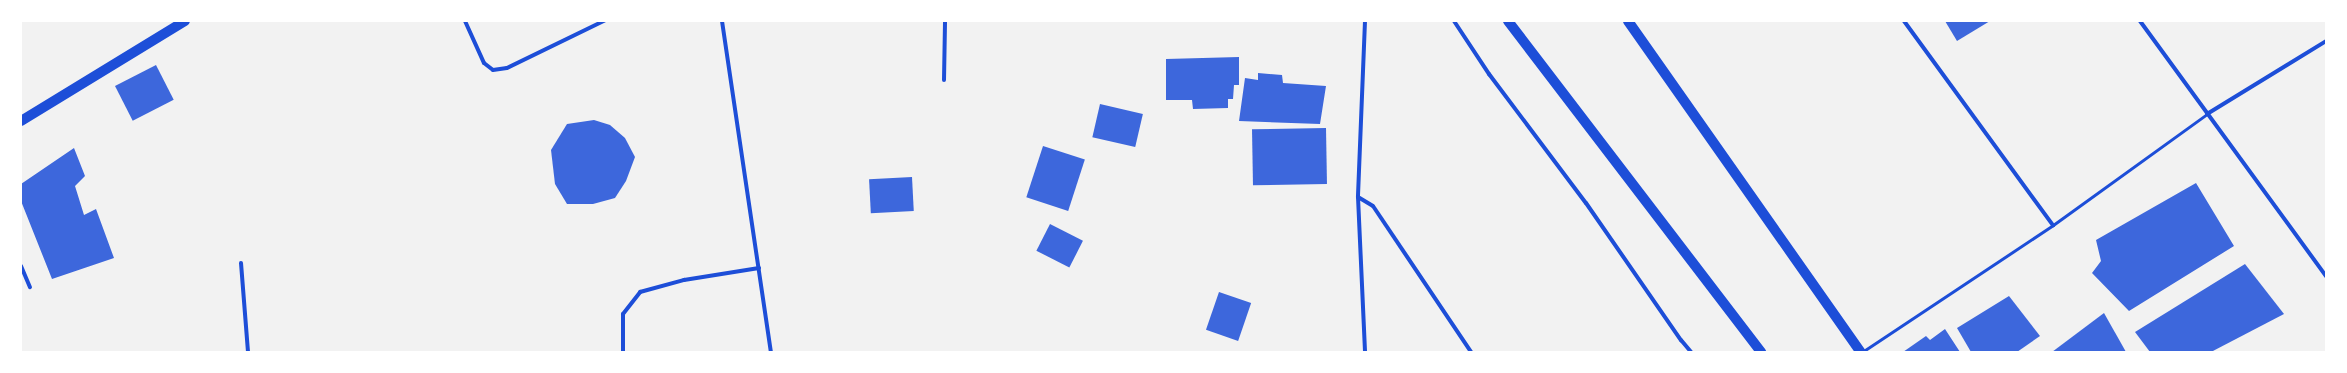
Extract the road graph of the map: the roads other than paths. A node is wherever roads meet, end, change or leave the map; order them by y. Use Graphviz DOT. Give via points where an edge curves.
graph roads {
  1 [pos="185,21"];
  2 [pos="465,21"];
  3 [pos="604,21"];
  4 [pos="722,21"];
  5 [pos="945,21"];
  6 [pos="1365,21"];
  7 [pos="1454,21"];
  8 [pos="1508,21"];
  9 [pos="1628,21"];
  10 [pos="1904,21"];
  11 [pos="2140,21"];
  12 [pos="2326,41"];
  13 [pos="944,80"];
  14 [pos="2208,114"];
  15 [pos="21,120"];
  16 [pos="1358,197"];
  17 [pos="2053,225"];
  18 [pos="241,263"];
  19 [pos="21,266"];
  20 [pos="759,268"];
  21 [pos="2326,276"];
  22 [pos="30,287"];
  23 [pos="248,352"];
  24 [pos="623,352"];
  25 [pos="771,352"];
  26 [pos="1365,352"];
  27 [pos="1471,352"];
  28 [pos="1691,352"];
  29 [pos="1761,352"];
  30 [pos="1862,352"];
  1 -- 15 [label="main road"];
  2 -- 3 [label="street" via="484,63 493,70 507,68"];
  4 -- 20 [label="street"];
  5 -- 13 [label="street"];
  6 -- 16 [label="street"];
  7 -- 28 [label="street" via="1489,74 1586,203"];
  8 -- 29 [label="main road"];
  9 -- 30 [label="main road"];
  10 -- 17 [label="street"];
  11 -- 14 [label="street"];
  12 -- 14 [label="street"];
  14 -- 17 [label="lane"];
  14 -- 21 [label="street"];
  16 -- 26 [label="street"];
  16 -- 27 [label="street" via="1373,206"];
  17 -- 30 [label="lane"];
  18 -- 23 [label="street"];
  19 -- 22 [label="street"];
  20 -- 24 [label="street" via="684,280 640,292 623,314"];
  20 -- 25 [label="street"];
}
